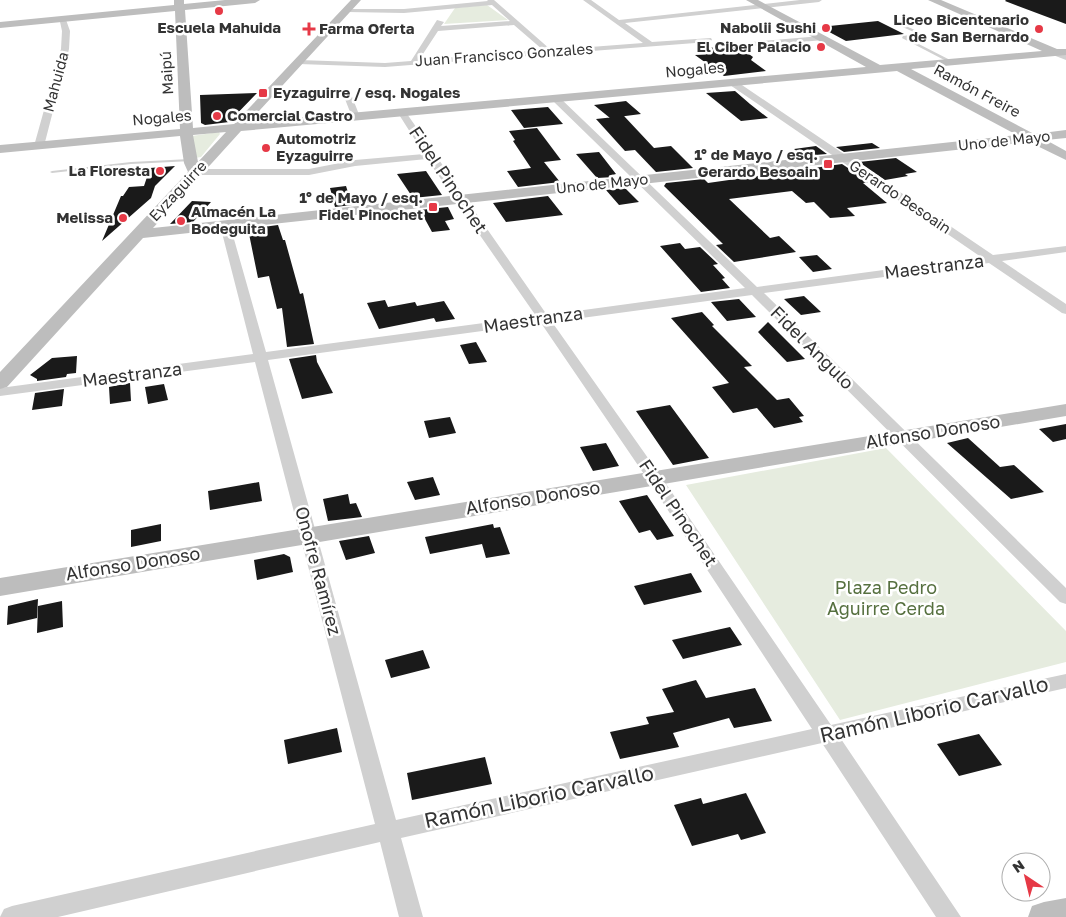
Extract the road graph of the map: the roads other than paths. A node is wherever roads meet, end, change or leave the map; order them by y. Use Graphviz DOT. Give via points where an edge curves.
graph roads {
  1 [pos="254,0"];
  2 [pos="356,0"];
  3 [pos="586,0"];
  4 [pos="751,0"];
  5 [pos="819,0"];
  6 [pos="933,0"];
  7 [pos="491,1"];
  8 [pos="180,4"];
  9 [pos="763,6"];
  10 [pos="447,7"];
  11 [pos="347,10"];
  12 [pos="62,19"];
  13 [pos="618,22"];
  14 [pos="895,22"];
  15 [pos="516,23"];
  16 [pos="0,25"];
  17 [pos="435,29"];
  18 [pos="821,38"];
  19 [pos="708,40"];
  20 [pos="650,44"];
  21 [pos="740,45"];
  22 [pos="549,52"];
  23 [pos="1063,54"];
  24 [pos="299,62"];
  25 [pos="413,62"];
  26 [pos="953,63"];
  27 [pos="900,68"];
  28 [pos="880,70"];
  29 [pos="733,83"];
  30 [pos="347,94"];
  31 [pos="556,99"];
  32 [pos="402,113"];
  33 [pos="356,117"];
  34 [pos="239,128"];
  35 [pos="187,132"];
  36 [pos="1066,134"];
  37 [pos="1032,138"];
  38 [pos="38,146"];
  39 [pos="0,149"];
  40 [pos="430,156"];
  41 [pos="1066,156"];
  42 [pos="843,158"];
  43 [pos="193,166"];
  44 [pos="52,172"];
  45 [pos="640,180"];
  46 [pos="461,199"];
  47 [pos="224,225"];
  48 [pos="138,234"];
  49 [pos="1066,250"];
  50 [pos="992,260"];
  51 [pos="754,291"];
  52 [pos="1066,310"];
  53 [pos="544,319"];
  54 [pos="261,358"];
  55 [pos="0,383"];
  56 [pos="0,392"];
  57 [pos="1066,410"];
  58 [pos="903,437"];
  59 [pos="654,478"];
  60 [pos="308,535"];
  61 [pos="0,586"];
  62 [pos="1066,598"];
  63 [pos="1066,681"];
  64 [pos="826,734"];
  65 [pos="388,831"];
  66 [pos="1066,913"];
  67 [pos="12,917"];
  68 [pos="411,917"];
  69 [pos="949,917"];
  70 [pos="1044,917"];
  1 -- 8 [label="street"];
  2 -- 11 [label="street, Eyzaguirre"];
  3 -- 13 [label="street"];
  4 -- 9 [label="street"];
  5 -- 9 [label="street"];
  6 -- 23 [label="street"];
  7 -- 10 [label="street"];
  7 -- 15 [label="street"];
  8 -- 12 [label="street"];
  8 -- 35 [label="street, Maipú"];
  9 -- 13 [label="street"];
  9 -- 18 [label="street"];
  10 -- 11 [label="street" via="397,12"];
  10 -- 17 [label="street"];
  11 -- 24 [label="street, Eyzaguirre"];
  12 -- 16 [label="street"];
  12 -- 38 [label="street, Mahuida" via="66,31 65,49"];
  13 -- 20 [label="street"];
  14 -- 26 [label="lane" via="922,35 903,37"];
  15 -- 17 [label="street"];
  15 -- 22 [label="street"];
  17 -- 25 [label="street"];
  18 -- 21 [label="street"];
  18 -- 28 [label="street"];
  19 -- 20 [label="street, Juan Francisco Gonzales"];
  20 -- 22 [label="street, Juan Francisco Gonzales"];
  22 -- 25 [label="street, Juan Francisco Gonzales"];
  23 -- 26 [label="street, Nogales"];
  24 -- 25 [label="street, Juan Francisco Gonzales" via="366,65"];
  24 -- 34 [label="street, Eyzaguirre"];
  26 -- 27 [label="street, Nogales"];
  27 -- 28 [label="street, Nogales"];
  27 -- 37 [label="street, Ramón Freire"];
  28 -- 29 [label="street, Nogales"];
  29 -- 31 [label="street, Nogales"];
  29 -- 42 [label="street, Gerardo Besoain"];
  30 -- 33 [label="street"];
  31 -- 32 [label="street, Nogales"];
  31 -- 45 [label="street, Fidel Angulo"];
  32 -- 33 [label="street, Nogales"];
  32 -- 40 [label="street, Fidel Pinochet"];
  33 -- 34 [label="street, Nogales"];
  34 -- 35 [label="street, Nogales"];
  34 -- 43 [label="street, Eyzaguirre"];
  35 -- 38 [label="street, Nogales"];
  35 -- 43 [label="street, Maipú"];
  36 -- 37 [label="street, Uno de Mayo"];
  37 -- 41 [label="street, Ramón Freire"];
  37 -- 42 [label="street, Uno de Mayo"];
  38 -- 39 [label="street, Nogales"];
  40 -- 43 [label="street" via="309,172"];
  40 -- 46 [label="street, Fidel Pinochet"];
  42 -- 45 [label="street, Uno de Mayo"];
  42 -- 50 [label="street, Gerardo Besoain"];
  43 -- 44 [label="lane" via="131,163"];
  43 -- 48 [label="street, Eyzaguirre"];
  45 -- 46 [label="street, Uno de Mayo"];
  45 -- 51 [label="street, Fidel Angulo"];
  46 -- 47 [label="street, Uno de Mayo"];
  46 -- 53 [label="street, Fidel Pinochet"];
  47 -- 48 [label="street, Uno de Mayo"];
  47 -- 54 [label="street, Onofre Ramírez"];
  48 -- 55 [label="street, Eyzaguirre"];
  49 -- 50 [label="street, Maestranza"];
  50 -- 51 [label="street, Maestranza"];
  50 -- 52 [label="street, Gerardo Besoain"];
  51 -- 53 [label="street, Maestranza"];
  51 -- 58 [label="street, Fidel Angulo"];
  53 -- 54 [label="street, Maestranza"];
  53 -- 59 [label="street, Fidel Pinochet"];
  54 -- 56 [label="street, Maestranza"];
  54 -- 60 [label="street, Onofre Ramírez"];
  57 -- 58 [label="street, Alfonso Donoso"];
  58 -- 59 [label="street, Alfonso Donoso"];
  58 -- 62 [label="street, Fidel Angulo"];
  59 -- 60 [label="street, Alfonso Donoso"];
  59 -- 64 [label="street, Fidel Pinochet"];
  60 -- 61 [label="street, Alfonso Donoso"];
  60 -- 65 [label="street, Onofre Ramírez"];
  63 -- 64 [label="street, Ramón Liborio Carvallo"];
  64 -- 65 [label="street, Ramón Liborio Carvallo"];
  64 -- 69 [label="street, Fidel Pinochet"];
  65 -- 67 [label="street, Ramón Liborio Carvallo"];
  65 -- 68 [label="street, Onofre Ramírez"];
  66 -- 70 [label="street"];
}
